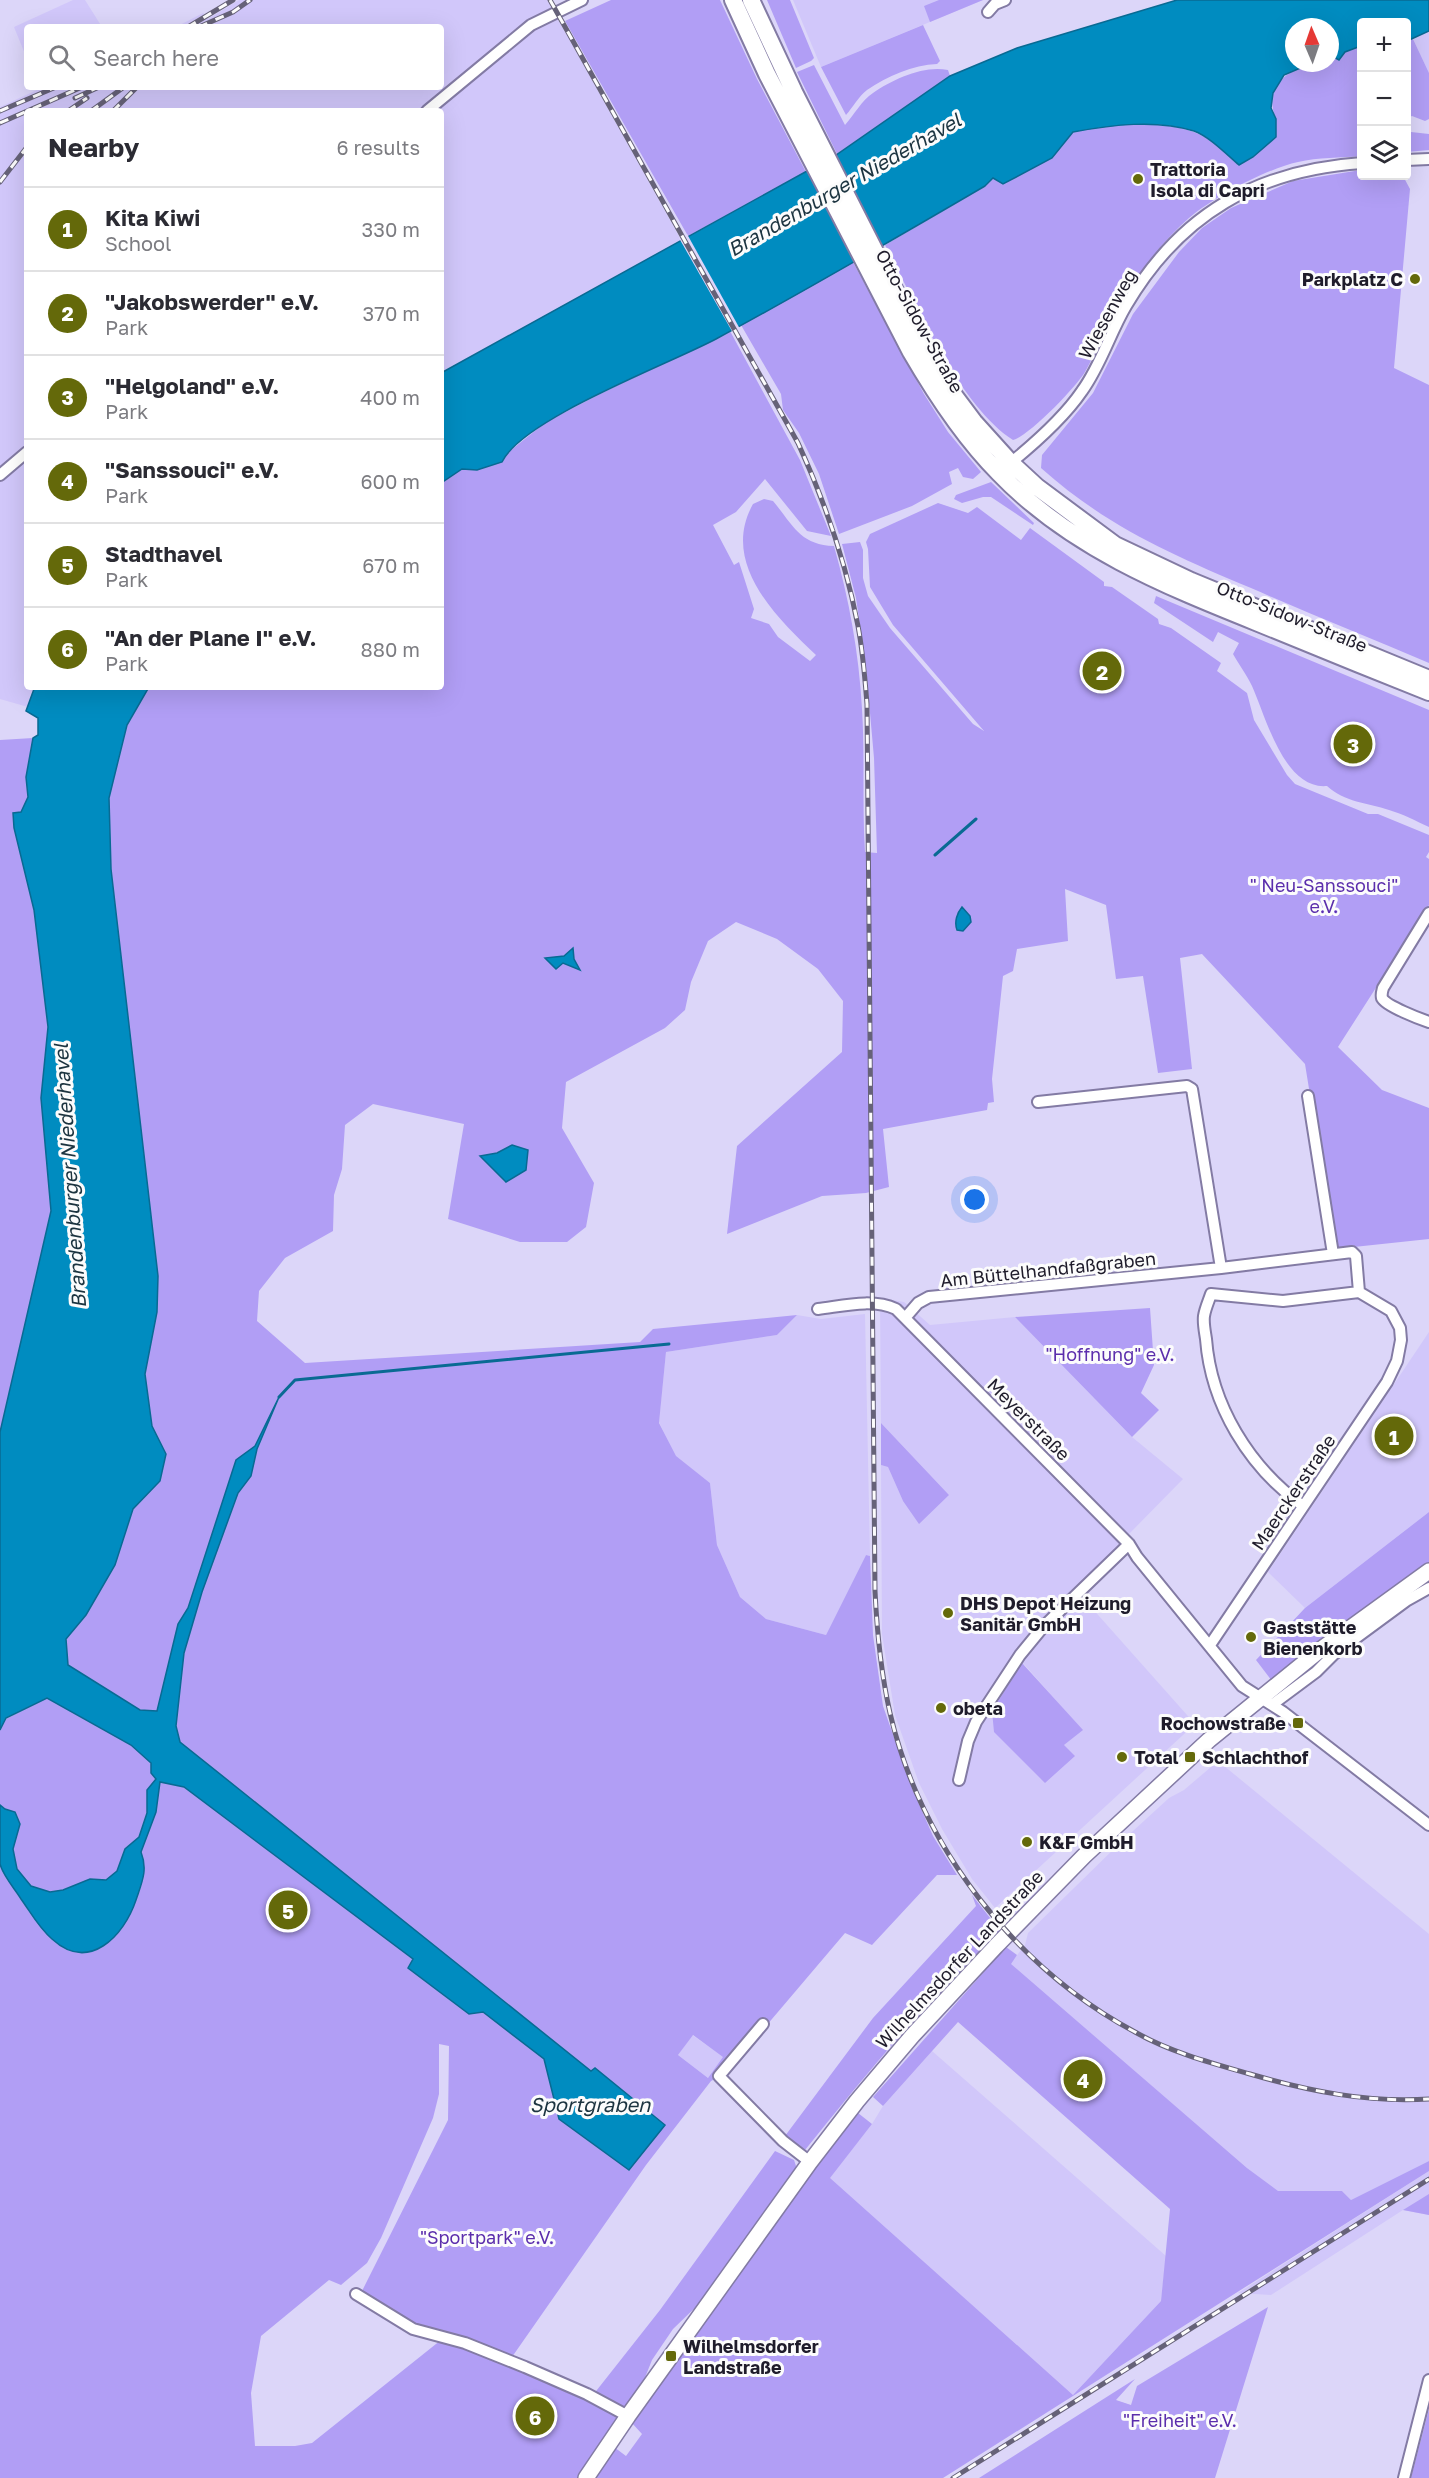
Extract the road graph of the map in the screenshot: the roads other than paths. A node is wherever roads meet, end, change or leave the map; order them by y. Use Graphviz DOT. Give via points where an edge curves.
graph roads {
  1 [pos="582,0"];
  2 [pos="733,0"];
  3 [pos="751,0"];
  4 [pos="1005,0"];
  5 [pos="988,12"];
  6 [pos="431,108"];
  7 [pos="812,144"];
  8 [pos="1429,159"];
  9 [pos="1411,160"];
  10 [pos="1357,165"];
  11 [pos="24,455"];
  12 [pos="1004,468"];
  13 [pos="0,475"];
  14 [pos="1429,679"];
  15 [pos="1429,693"];
  16 [pos="1429,913"];
  17 [pos="1429,1022"];
  18 [pos="1308,1096"];
  19 [pos="1038,1102"];
  20 [pos="1333,1254"];
  21 [pos="1221,1268"];
  22 [pos="1359,1292"];
  23 [pos="818,1309"];
  24 [pos="905,1318"];
  25 [pos="1303,1506"];
  26 [pos="1129,1544"];
  27 [pos="1429,1571"];
  28 [pos="1429,1588"];
  29 [pos="1404,1596"];
  30 [pos="1210,1645"];
  31 [pos="1267,1702"];
  32 [pos="959,1780"];
  33 [pos="1429,1825"];
  34 [pos="763,2024"];
  35 [pos="810,2162"];
  36 [pos="356,2294"];
  37 [pos="1429,2380"];
  38 [pos="628,2416"];
  39 [pos="586,2478"];
  40 [pos="1404,2478"];
  1 -- 6 [label="street" via="524,31"];
  2 -- 7 [label="main road, Otto-Sidow-Straße" via="767,74"];
  3 -- 7 [label="main road, Otto-Sidow-Straße"];
  4 -- 5 [label="street"];
  7 -- 12 [label="main road, Otto-Sidow-Straße" via="877,270 947,386"];
  8 -- 9 [label="street"];
  10 -- 12 [label="street, Wiesenweg" via="1295,172 1230,199 1197,220 1148,273 1126,306 1082,391"];
  11 -- 13 [label="street"];
  12 -- 14 [label="main road, Otto-Sidow-Straße" via="1037,487 1115,545 1191,581"];
  12 -- 15 [label="main road, Otto-Sidow-Straße" via="1026,499 1103,554 1162,584"];
  16 -- 17 [label="street" via="1382,995 1383,1000"];
  18 -- 20 [label="street"];
  19 -- 21 [label="street" via="1158,1088 1192,1089"];
  20 -- 21 [label="street, Am Büttelhandfaßgraben"];
  20 -- 22 [label="street, Am Büttelhandfaßgraben" via="1352,1252 1356,1256"];
  21 -- 24 [label="street, Am Büttelhandfaßgraben" via="928,1297"];
  22 -- 25 [label="street, Maerckerstraße" via="1383,1305 1396,1319 1401,1340 1398,1354 1386,1385"];
  22 -- 25 [label="street" via="1283,1301 1211,1294 1204,1315 1214,1385 1222,1408 1247,1450 1283,1492"];
  23 -- 24 [label="street" via="885,1303"];
  24 -- 26 [label="street, Meyerstraße"];
  25 -- 30 [label="street, Maerckerstraße"];
  26 -- 30 [label="street, Meyerstraße"];
  26 -- 32 [label="street" via="1043,1627 1020,1655 976,1722"];
  27 -- 29 [label="main road, Wilhelmsdorfer Landstraße"];
  28 -- 29 [label="street, Wilhelmsdorfer Landstraße"];
  29 -- 31 [label="main road, Wilhelmsdorfer Landstraße" via="1320,1650"];
  30 -- 31 [label="street, Meyerstraße" via="1242,1686"];
  31 -- 33 [label="street"];
  31 -- 35 [label="main road, Wilhelmsdorfer Landstraße" via="1209,1740 1045,1894 914,2035"];
  34 -- 35 [label="street" via="719,2076 783,2141"];
  35 -- 38 [label="main road, Wilhelmsdorfer Landstraße"];
  36 -- 38 [label="street" via="413,2329 465,2343 525,2367"];
  37 -- 40 [label="street"];
  38 -- 39 [label="main road, Wilhelmsdorfer Landstraße"];
}
